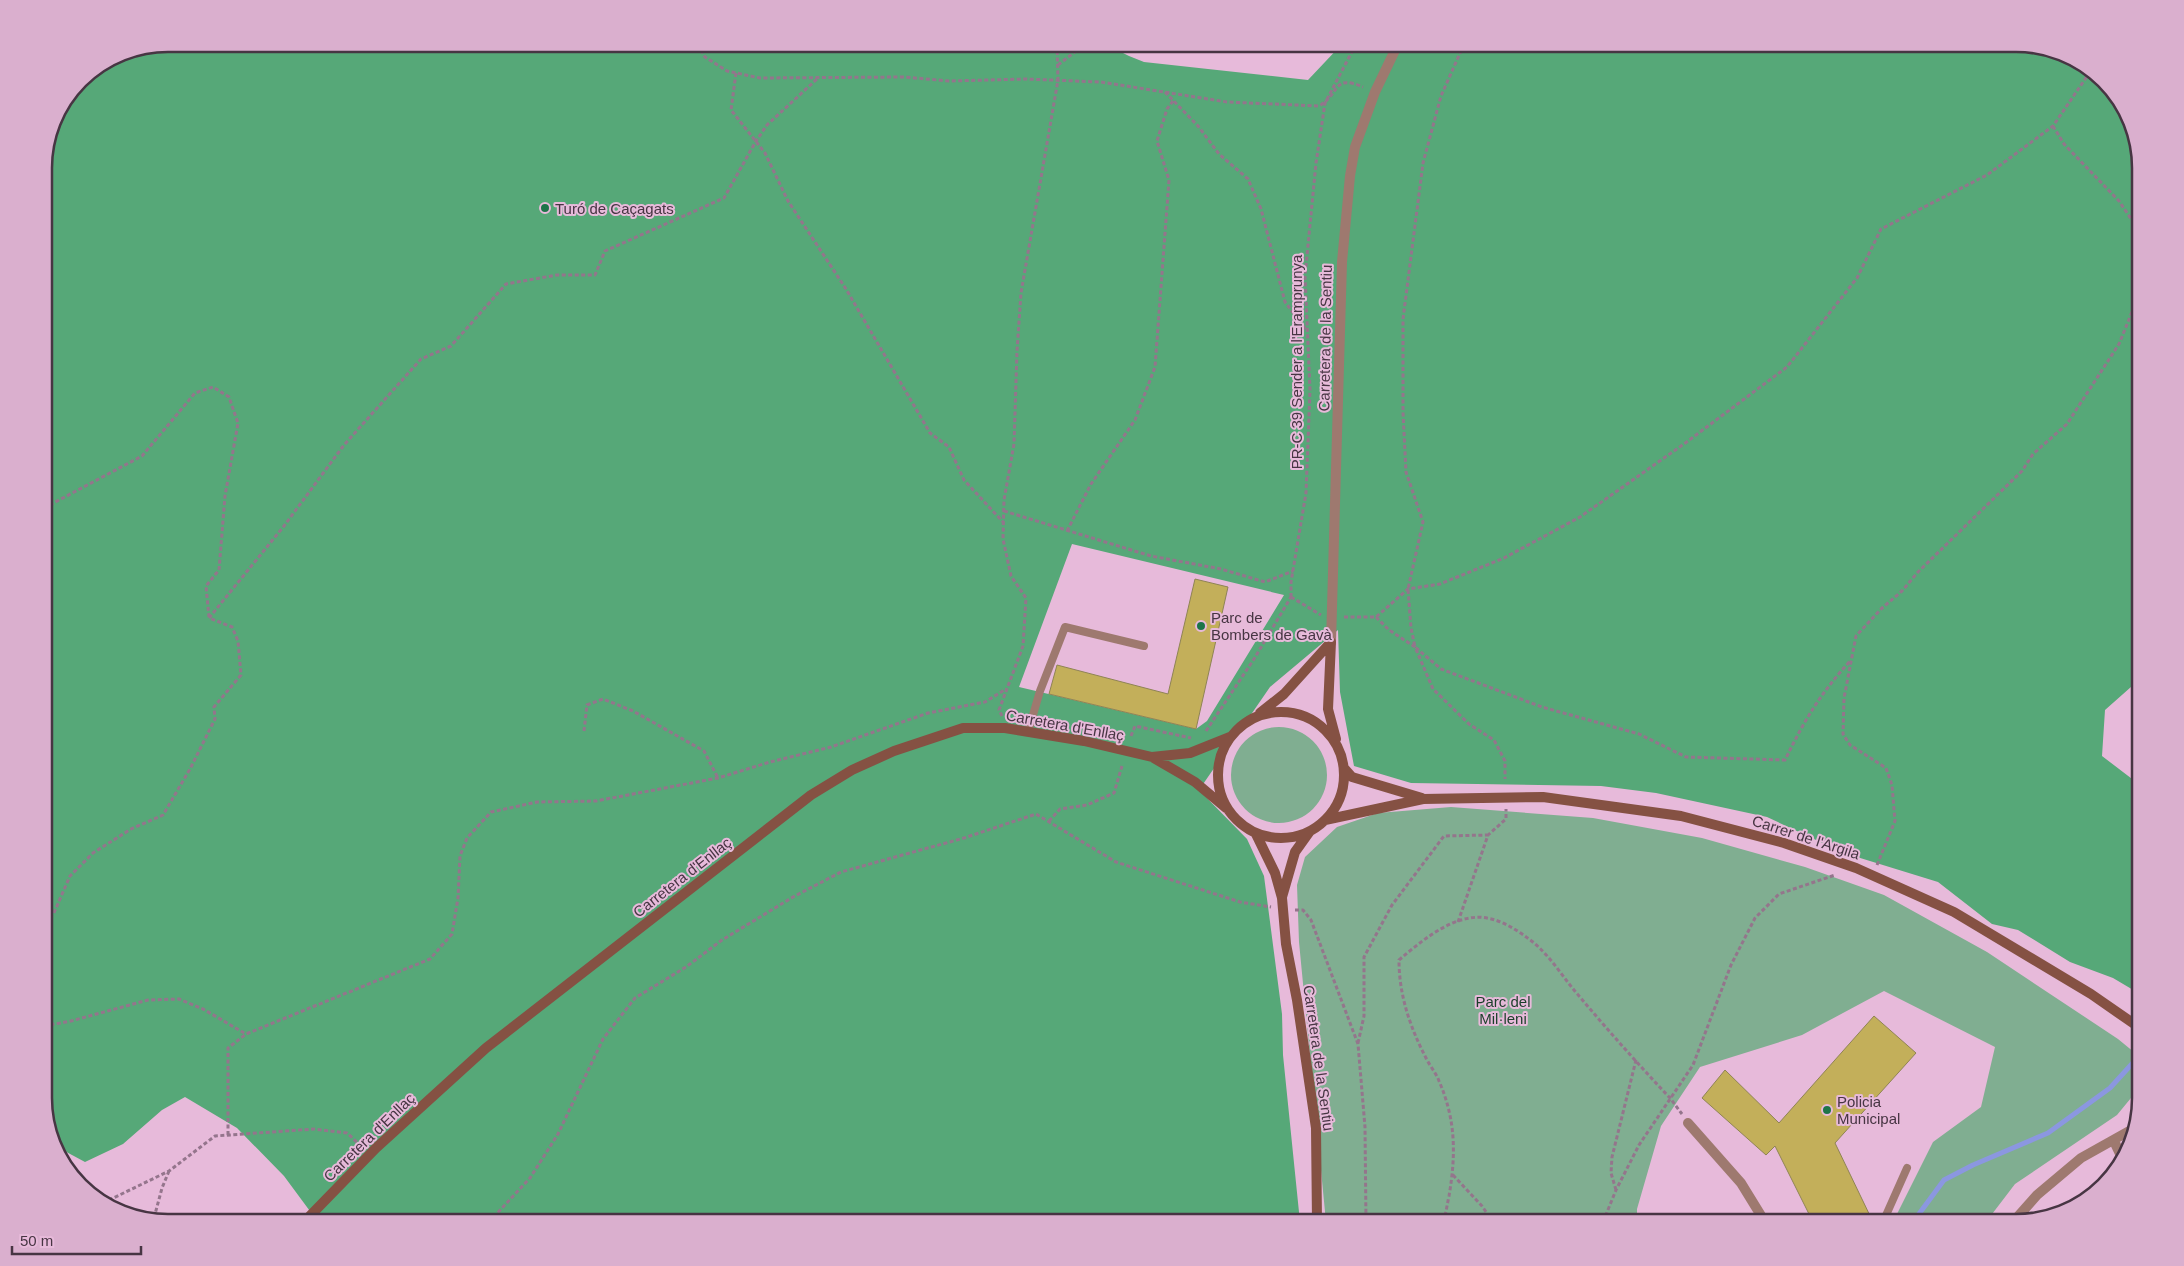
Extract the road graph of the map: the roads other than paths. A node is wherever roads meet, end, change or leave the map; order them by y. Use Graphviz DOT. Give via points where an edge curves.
graph roads {
  1 [pos="1394,52"];
  2 [pos="1331,642"];
  3 [pos="1144,646"];
  4 [pos="1255,717"];
  5 [pos="1028,732"];
  6 [pos="1230,737"];
  7 [pos="1338,747"];
  8 [pos="1152,758"];
  9 [pos="1344,768"];
  10 [pos="1423,799"];
  11 [pos="1226,808"];
  12 [pos="1325,820"];
  13 [pos="1310,831"];
  14 [pos="1256,834"];
  15 [pos="1282,904"];
  16 [pos="2132,1022"];
  17 [pos="1688,1123"];
  18 [pos="2126,1133"];
  19 [pos="2114,1140"];
  20 [pos="2119,1150"];
  21 [pos="1907,1168"];
  22 [pos="312,1214"];
  23 [pos="1317,1214"];
  24 [pos="1760,1214"];
  25 [pos="1887,1214"];
  26 [pos="2020,1214"];
  1 -- 2 [label="street, Carretera de la Sentiu" via="1355,147 1350,176 1342,262"];
  2 -- 4 [label="street" via="1284,694"];
  2 -- 7 [label="street, Carretera de la Sentiu" via="1328,709"];
  3 -- 5 [label="lane" via="1065,627"];
  4 -- 6 [label="street"];
  4 -- 7 [label="street" via="1293,712 1312,719 1327,731"];
  5 -- 8 [label="street, Carretera d'Enllaç" via="1084,741"];
  5 -- 22 [label="street, Carretera d'Enllaç" via="963,728 894,751 852,770 811,795 486,1048 370,1154"];
  6 -- 8 [label="street, Carretera d'Enllaç" via="1190,753"];
  6 -- 11 [label="street" via="1221,753 1217,772 1219,791"];
  7 -- 9 [label="street"];
  8 -- 11 [label="street, Carretera d'Enllaç" via="1195,782"];
  9 -- 10 [label="street, Carrer de l'Argila" via="1352,777"];
  9 -- 12 [label="street" via="1343,787"];
  10 -- 12 [label="street, Carrer de l'Argila"];
  10 -- 16 [label="street, Carrer de l'Argila" via="1542,797 1681,816 1784,842 1856,868 1954,912 2091,994"];
  11 -- 14 [label="street" via="1239,824"];
  12 -- 13 [label="street"];
  13 -- 14 [label="street" via="1293,838"];
  13 -- 15 [label="street, Carretera de la Sentiu" via="1295,852"];
  14 -- 15 [label="street, Carretera de la Sentiu" via="1275,873"];
  15 -- 23 [label="street, Carretera de la Sentiu" via="1316,1128"];
  17 -- 24 [label="street" via="1741,1183"];
  18 -- 19 [label="street"];
  19 -- 20 [label="street"];
  19 -- 26 [label="street" via="2082,1158 2037,1195"];
  21 -- 25 [label="lane"];
}
